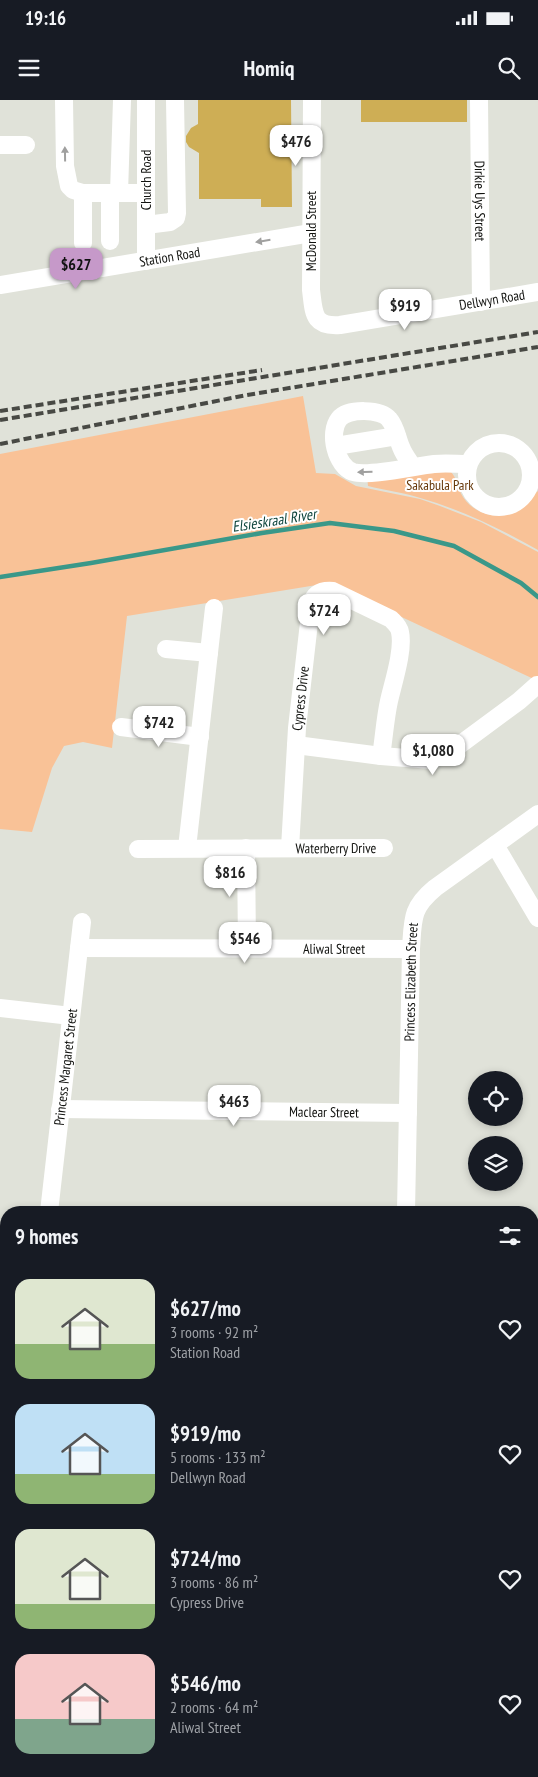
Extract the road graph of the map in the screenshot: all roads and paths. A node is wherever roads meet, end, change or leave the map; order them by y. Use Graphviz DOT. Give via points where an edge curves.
graph roads {
  1 [pos="64,100"];
  2 [pos="122,100"];
  3 [pos="146,100"];
  4 [pos="175,100"];
  5 [pos="312,100"];
  6 [pos="479,100"];
  7 [pos="0,145"];
  8 [pos="26,145"];
  9 [pos="83,193"];
  10 [pos="115,193"];
  11 [pos="146,193"];
  12 [pos="146,225"];
  13 [pos="311,234"];
  14 [pos="110,241"];
  15 [pos="83,243"];
  16 [pos="146,260"];
  17 [pos="0,285"];
  18 [pos="538,292"];
  19 [pos="481,302"];
  20 [pos="326,326"];
  21 [pos="397,436"];
  22 [pos="336,446"];
  23 [pos="468,464"];
  24 [pos="413,467"];
  25 [pos="534,474"];
  26 [pos="214,608"];
  27 [pos="166,649"];
  28 [pos="209,653"];
  29 [pos="537,686"];
  30 [pos="121,728"];
  31 [pos="200,737"];
  32 [pos="296,745"];
  33 [pos="381,756"];
  34 [pos="538,814"];
  35 [pos="495,845"];
  36 [pos="187,848"];
  37 [pos="246,848"];
  38 [pos="290,848"];
  39 [pos="384,848"];
  40 [pos="138,849"];
  41 [pos="538,918"];
  42 [pos="82,922"];
  43 [pos="79,948"];
  44 [pos="247,948"];
  45 [pos="410,949"];
  46 [pos="0,1008"];
  47 [pos="71,1016"];
  48 [pos="60,1109"];
  49 [pos="408,1113"];
  50 [pos="50,1206"];
  51 [pos="406,1206"];
  9 -- 1 [label="street, one-way" via="73,190 66,176"];
  2 -- 10 [label="street"];
  3 -- 11 [label="street, Church Road"];
  4 -- 12 [label="street" via="176,218 170,222"];
  5 -- 13 [label="street, McDonald Street"];
  6 -- 19 [label="street, Dirkie Uys Street"];
  7 -- 8 [label="street"];
  9 -- 10 [label="street"];
  9 -- 15 [label="street"];
  10 -- 11 [label="street"];
  10 -- 14 [label="street"];
  11 -- 12 [label="street, Church Road"];
  12 -- 16 [label="street, Church Road"];
  13 -- 16 [label="street, Station Road, one-way"];
  13 -- 20 [label="street, McDonald Street" via="311,290 317,319"];
  16 -- 17 [label="street, Station Road"];
  18 -- 19 [label="street, Dellwyn Road"];
  19 -- 20 [label="street, Dellwyn Road"];
  21 -- 22 [label="street"];
  21 -- 22 [label="street" via="384,414 356,412 339,419 335,430"];
  21 -- 24 [label="street"];
  24 -- 22 [label="street, one-way" via="352,472 342,464"];
  23 -- 24 [label="street"];
  23 -- 25 [label="street" via="481,448 502,443 519,450"];
  23 -- 25 [label="street" via="466,477 470,488 477,498 494,506 512,504 522,497"];
  26 -- 28 [label="street"];
  27 -- 28 [label="street"];
  28 -- 31 [label="street"];
  29 -- 33 [label="street" via="441,757 421,760"];
  30 -- 31 [label="street"];
  31 -- 36 [label="street"];
  32 -- 33 [label="street"];
  32 -- 33 [label="street, Cypress Drive" via="313,600 322,591 333,591 391,619 400,631"];
  32 -- 38 [label="street, Cypress Drive"];
  34 -- 35 [label="street, Princess Elizabeth Street"];
  35 -- 41 [label="street"];
  35 -- 45 [label="street, Princess Elizabeth Street" via="424,897 416,907"];
  36 -- 37 [label="street, Waterberry Drive"];
  36 -- 40 [label="street, Waterberry Drive"];
  37 -- 38 [label="street, Waterberry Drive"];
  37 -- 44 [label="street"];
  38 -- 39 [label="street, Waterberry Drive"];
  42 -- 43 [label="street, Princess Margaret Street"];
  43 -- 44 [label="street, Aliwal Street"];
  43 -- 47 [label="street, Princess Margaret Street"];
  44 -- 45 [label="street, Aliwal Street"];
  45 -- 49 [label="street, Princess Elizabeth Street"];
  46 -- 47 [label="street"];
  47 -- 48 [label="street, Princess Margaret Street"];
  48 -- 49 [label="street, Maclear Street"];
  48 -- 50 [label="street, Princess Margaret Street"];
  49 -- 51 [label="street, Princess Elizabeth Street"];
}
